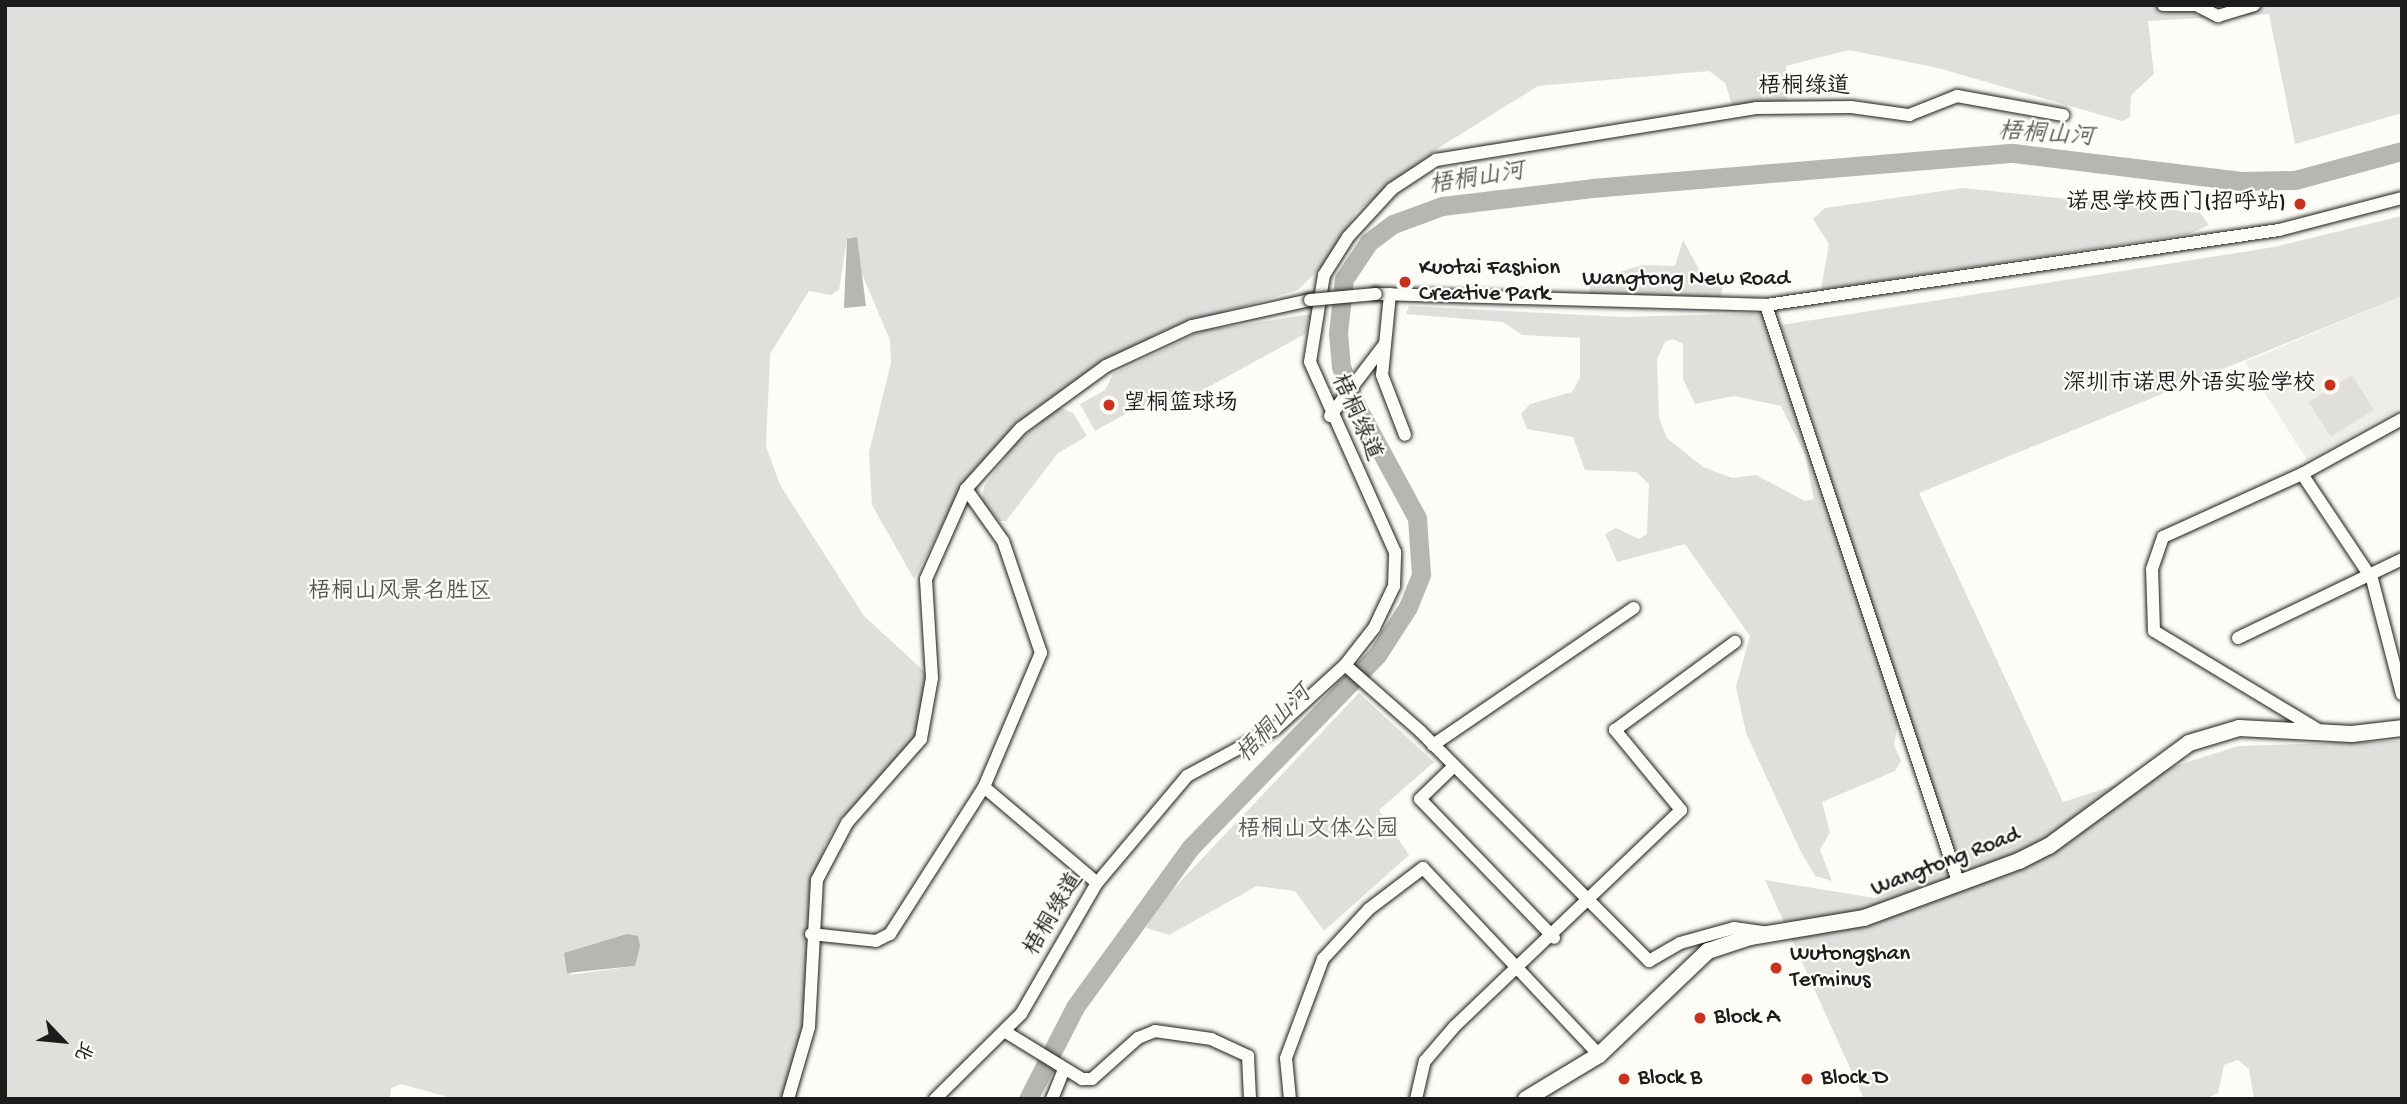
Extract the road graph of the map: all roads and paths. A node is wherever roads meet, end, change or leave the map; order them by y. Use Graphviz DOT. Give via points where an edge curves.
graph roads {
  1 [pos="2163,5"];
  2 [pos="2254,5"];
  3 [pos="2063,115"];
  4 [pos="2402,198"];
  5 [pos="1390,295"];
  6 [pos="1766,305"];
  7 [pos="1384,344"];
  8 [pos="1334,411"];
  9 [pos="2402,418"];
  10 [pos="1405,435"];
  11 [pos="2302,474"];
  12 [pos="966,489"];
  13 [pos="2402,559"];
  14 [pos="2372,579"];
  15 [pos="1634,608"];
  16 [pos="2238,638"];
  17 [pos="1735,642"];
  18 [pos="1347,667"];
  19 [pos="2402,694"];
  20 [pos="2402,728"];
  21 [pos="2324,733"];
  22 [pos="1433,745"];
  23 [pos="1453,767"];
  24 [pos="984,788"];
  25 [pos="1958,881"];
  26 [pos="1097,883"];
  27 [pos="1588,903"];
  28 [pos="1771,933"];
  29 [pos="811,934"];
  30 [pos="1554,938"];
  31 [pos="1523,968"];
  32 [pos="1004,1031"];
  33 [pos="1599,1055"];
  34 [pos="1060,1068"];
  35 [pos="788,1099"];
  36 [pos="935,1099"];
  37 [pos="1052,1099"];
  38 [pos="1250,1099"];
  39 [pos="1290,1099"];
  40 [pos="1416,1099"];
  41 [pos="1526,1099"];
  1 -- 2 [label="street" via="2196,5 2218,16"];
  3 -- 8 [label="street, 梧桐绿道" via="1957,96 1909,115 1851,107 1756,108 1436,160 1362,221 1324,275 1310,362"];
  4 -- 6 [label="street, Wangtong New Road" via="2279,230"];
  5 -- 6 [label="street, Wangtong New Road"];
  5 -- 7 [label="street"];
  5 -- 12 [label="street, Wangtong New Road, bridge" via="1310,300 1192,326 1106,366 1021,428"];
  6 -- 25 [label="street"];
  7 -- 8 [label="street"];
  7 -- 10 [label="street" via="1386,397"];
  8 -- 18 [label="street, 梧桐绿道" via="1397,562 1374,628"];
  9 -- 11 [label="street"];
  11 -- 14 [label="street"];
  11 -- 21 [label="street" via="2163,537 2152,569 2154,631"];
  12 -- 24 [label="street" via="1003,541 1041,653"];
  12 -- 29 [label="street, Wangtong New Road" via="926,579 932,678 920,739 835,841 817,880"];
  13 -- 14 [label="street"];
  14 -- 16 [label="street"];
  14 -- 19 [label="street"];
  15 -- 22 [label="street"];
  17 -- 27 [label="street" via="1615,730 1681,810"];
  18 -- 22 [label="street"];
  18 -- 26 [label="street, 梧桐绿道" via="1276,728 1187,776"];
  20 -- 21 [label="main road, Wangtong Road"];
  21 -- 25 [label="main road, Wangtong Road" via="2239,728 2189,743 2049,846"];
  22 -- 23 [label="street"];
  23 -- 27 [label="street"];
  23 -- 30 [label="street" via="1420,799"];
  24 -- 26 [label="street"];
  24 -- 29 [label="street" via="890,934 876,941"];
  25 -- 28 [label="main road, Wangtong Road" via="1864,918"];
  26 -- 32 [label="street, 梧桐绿道" via="1021,1014"];
  27 -- 28 [label="street" via="1649,961 1680,943 1734,928"];
  27 -- 30 [label="street"];
  28 -- 33 [label="main road, Wangtong Road" via="1729,942 1687,966"];
  29 -- 35 [label="street, Wangtong New Road" via="809,1027"];
  30 -- 31 [label="street"];
  31 -- 33 [label="street"];
  31 -- 39 [label="street" via="1423,867 1369,909 1324,959 1286,1058"];
  31 -- 40 [label="street" via="1425,1061"];
  32 -- 34 [label="street"];
  32 -- 36 [label="street, 梧桐绿道"];
  33 -- 41 [label="main road, Wangtong Road"];
  34 -- 37 [label="street"];
  34 -- 38 [label="street" via="1092,1079 1138,1038 1188,1033 1248,1056"];
}
